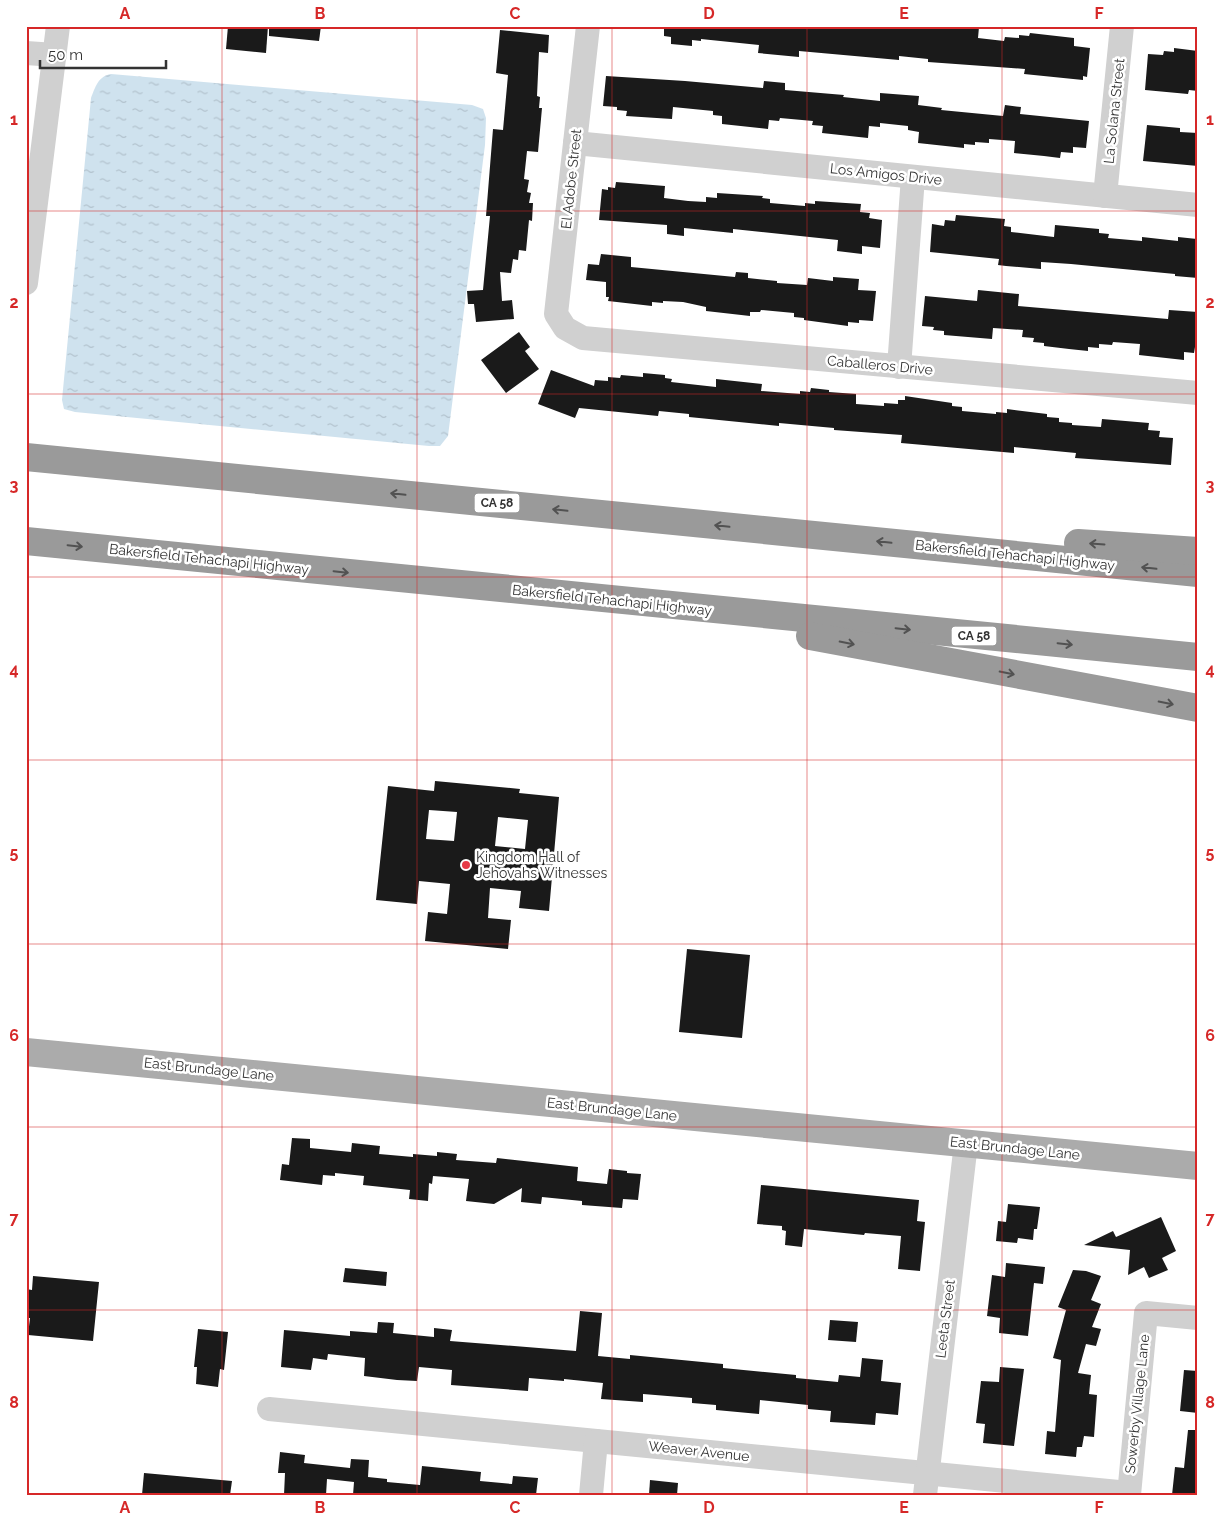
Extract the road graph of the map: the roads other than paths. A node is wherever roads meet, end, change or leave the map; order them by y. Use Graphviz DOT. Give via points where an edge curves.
graph roads {
  1 [pos="58,26"];
  2 [pos="588,26"];
  3 [pos="1122,26"];
  4 [pos="26,53"];
  5 [pos="55,55"];
  6 [pos="575,143"];
  7 [pos="912,177"];
  8 [pos="1105,196"];
  9 [pos="1198,205"];
  10 [pos="26,284"];
  11 [pos="566,328"];
  12 [pos="899,367"];
  13 [pos="1198,393"];
  14 [pos="26,457"];
  15 [pos="26,541"];
  16 [pos="967,550"];
  17 [pos="1198,551"];
  18 [pos="1198,573"];
  19 [pos="750,614"];
  20 [pos="1198,657"];
  21 [pos="1198,708"];
  22 [pos="26,1052"];
  23 [pos="966,1143"];
  24 [pos="1198,1166"];
  25 [pos="1198,1318"];
  26 [pos="269,1409"];
  27 [pos="596,1441"];
  28 [pos="926,1484"];
  29 [pos="1129,1494"];
  30 [pos="591,1495"];
  1 -- 5 [label="street"];
  2 -- 6 [label="street, El Adobe Street"];
  3 -- 8 [label="street, La Solana Street"];
  4 -- 5 [label="street"];
  5 -- 10 [label="street"];
  6 -- 7 [label="street, Los Amigos Drive"];
  6 -- 11 [label="street, El Adobe Street" via="556,314"];
  7 -- 8 [label="street, Los Amigos Drive"];
  7 -- 12 [label="street"];
  8 -- 9 [label="street, Los Amigos Drive"];
  11 -- 12 [label="street, Caballeros Drive" via="583,338"];
  12 -- 13 [label="street, Caballeros Drive"];
  16 -- 14 [label="highway, Bakersfield Tehachapi Highway / CA 58, one-way"];
  15 -- 19 [label="highway, Bakersfield Tehachapi Highway / CA 58, one-way"];
  17 -- 16 [label="highway, one-way" via="1049,541"];
  18 -- 16 [label="highway, Bakersfield Tehachapi Highway / CA 58, one-way"];
  19 -- 20 [label="highway, Bakersfield Tehachapi Highway / CA 58, one-way"];
  19 -- 21 [label="highway, one-way" via="796,633"];
  22 -- 23 [label="main road, East Brundage Lane"];
  23 -- 24 [label="main road, East Brundage Lane"];
  23 -- 28 [label="street, Leeta Street"];
  25 -- 29 [label="street, Sowerby Village Lane" via="1146,1313"];
  26 -- 27 [label="street, Weaver Avenue"];
  27 -- 28 [label="street, Weaver Avenue"];
  27 -- 30 [label="street"];
  28 -- 29 [label="street, Weaver Avenue"];
}
